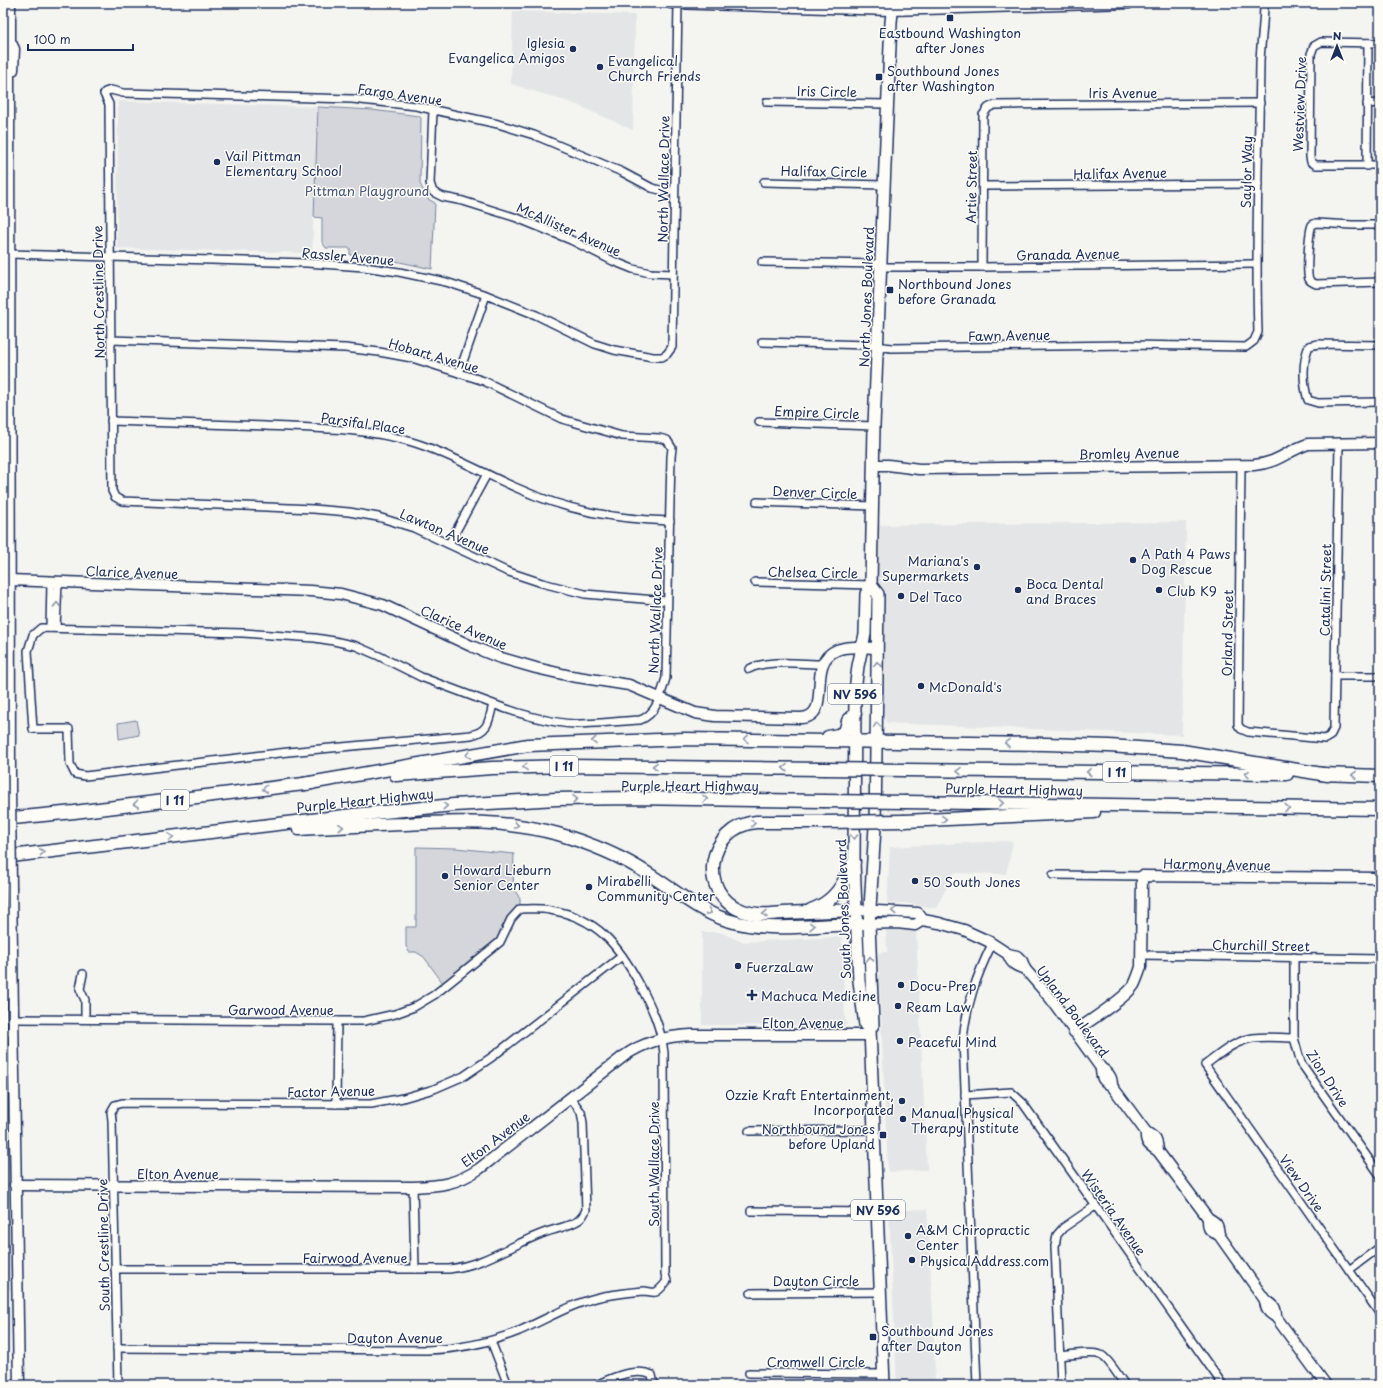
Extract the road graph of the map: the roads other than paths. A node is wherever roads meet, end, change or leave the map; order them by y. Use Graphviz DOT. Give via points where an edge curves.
graph roads {
  1 [pos="10,3"];
  2 [pos="671,3"];
  3 [pos="678,3"];
  4 [pos="1129,3"];
  5 [pos="1264,3"];
  6 [pos="784,5"];
  7 [pos="891,5"];
  8 [pos="1368,43"];
  9 [pos="1380,43"];
  10 [pos="108,90"];
  11 [pos="767,102"];
  12 [pos="1260,103"];
  13 [pos="1380,103"];
  14 [pos="887,104"];
  15 [pos="1368,104"];
  16 [pos="988,108"];
  17 [pos="433,110"];
  18 [pos="1380,165"];
  19 [pos="1366,166"];
  20 [pos="764,182"];
  21 [pos="1258,184"];
  22 [pos="884,185"];
  23 [pos="983,186"];
  24 [pos="674,191"];
  25 [pos="1380,225"];
  26 [pos="10,254"];
  27 [pos="110,257"];
  28 [pos="762,262"];
  29 [pos="1256,264"];
  30 [pos="881,266"];
  31 [pos="982,267"];
  32 [pos="673,274"];
  33 [pos="1380,282"];
  34 [pos="486,295"];
  35 [pos="111,340"];
  36 [pos="1254,341"];
  37 [pos="762,342"];
  38 [pos="1380,345"];
  39 [pos="878,346"];
  40 [pos="667,354"];
  41 [pos="6,361"];
  42 [pos="459,372"];
  43 [pos="1380,402"];
  44 [pos="111,421"];
  45 [pos="759,422"];
  46 [pos="874,426"];
  47 [pos="667,440"];
  48 [pos="1339,443"];
  49 [pos="1380,443"];
  50 [pos="874,465"];
  51 [pos="1241,466"];
  52 [pos="487,474"];
  53 [pos="115,497"];
  54 [pos="757,502"];
  55 [pos="873,506"];
  56 [pos="670,521"];
  57 [pos="449,544"];
  58 [pos="9,580"];
  59 [pos="54,582"];
  60 [pos="754,582"];
  61 [pos="871,585"];
  62 [pos="667,601"];
  63 [pos="53,628"];
  64 [pos="862,648"];
  65 [pos="877,648"];
  66 [pos="6,653"];
  67 [pos="822,664"];
  68 [pos="749,669"];
  69 [pos="1336,676"];
  70 [pos="1380,676"];
  71 [pos="659,697"];
  72 [pos="493,704"];
  73 [pos="855,714"];
  74 [pos="1330,736"];
  75 [pos="822,740"];
  76 [pos="855,740"];
  77 [pos="877,741"];
  78 [pos="1328,774"];
  79 [pos="1380,776"];
  80 [pos="304,784"];
  81 [pos="854,784"];
  82 [pos="876,784"];
  83 [pos="1248,807"];
  84 [pos="1380,809"];
  85 [pos="3,819"];
  86 [pos="204,833"];
  87 [pos="3,857"];
  88 [pos="854,862"];
  89 [pos="1053,875"];
  90 [pos="1142,876"];
  91 [pos="1380,878"];
  92 [pos="856,910"];
  93 [pos="870,910"];
  94 [pos="804,912"];
  95 [pos="511,919"];
  96 [pos="923,920"];
  97 [pos="857,924"];
  98 [pos="870,924"];
  99 [pos="992,944"];
  100 [pos="1141,955"];
  101 [pos="622,956"];
  102 [pos="1294,957"];
  103 [pos="1380,959"];
  104 [pos="83,974"];
  105 [pos="13,1019"];
  106 [pos="85,1020"];
  107 [pos="336,1021"];
  108 [pos="8,1032"];
  109 [pos="870,1032"];
  110 [pos="1074,1032"];
  111 [pos="662,1038"];
  112 [pos="1294,1038"];
  113 [pos="965,1095"];
  114 [pos="571,1098"];
  115 [pos="336,1104"];
  116 [pos="115,1105"];
  117 [pos="874,1130"];
  118 [pos="749,1131"];
  119 [pos="1380,1175"];
  120 [pos="15,1185"];
  121 [pos="113,1185"];
  122 [pos="413,1187"];
  123 [pos="1095,1206"];
  124 [pos="751,1211"];
  125 [pos="878,1212"];
  126 [pos="1380,1247"];
  127 [pos="115,1269"];
  128 [pos="415,1269"];
  129 [pos="1349,1270"];
  130 [pos="662,1288"];
  131 [pos="881,1292"];
  132 [pos="751,1293"];
  133 [pos="1380,1314"];
  134 [pos="491,1341"];
  135 [pos="117,1348"];
  136 [pos="1060,1356"];
  137 [pos="749,1373"];
  138 [pos="884,1379"];
  139 [pos="19,1385"];
  140 [pos="118,1385"];
  141 [pos="508,1385"];
  142 [pos="596,1385"];
  143 [pos="654,1385"];
  144 [pos="977,1385"];
  145 [pos="1061,1385"];
  146 [pos="1125,1385"];
  147 [pos="1223,1385"];
  148 [pos="1326,1385"];
  1 -- 26 [label="street" via="10,41 5,48 6,71 9,73"];
  2 -- 3 [label="street"];
  3 -- 6 [label="street"];
  3 -- 24 [label="street, North Wallace Drive"];
  4 -- 7 [label="street"];
  5 -- 12 [label="street, Saylor Way"];
  6 -- 7 [label="street"];
  7 -- 14 [label="main road, North Jones Boulevard"];
  8 -- 9 [label="street"];
  8 -- 15 [label="street"];
  8 -- 19 [label="street, Westview Drive" via="1321,42 1314,46 1311,54 1311,162 1316,165"];
  10 -- 17 [label="street, Fargo Avenue" via="123,93 352,99"];
  10 -- 27 [label="street, North Crestline Drive" via="104,94 109,104"];
  11 -- 14 [label="street, Iris Circle"];
  12 -- 16 [label="street, Iris Avenue" via="994,105"];
  12 -- 21 [label="street, Saylor Way"];
  13 -- 15 [label="street"];
  14 -- 22 [label="main road, North Jones Boulevard"];
  15 -- 19 [label="street"];
  16 -- 23 [label="street, Artie Street" via="983,115"];
  17 -- 24 [label="street, Fargo Avenue" via="498,124 534,135 622,172 652,188"];
  17 -- 32 [label="street, McAllister Avenue" via="430,184 433,192 442,197 516,218 633,269"];
  18 -- 19 [label="street"];
  20 -- 22 [label="street, Halifax Circle"];
  21 -- 23 [label="street, Halifax Avenue"];
  21 -- 29 [label="street, Saylor Way"];
  22 -- 30 [label="main road, North Jones Boulevard"];
  23 -- 31 [label="street, Artie Street"];
  24 -- 32 [label="street, North Wallace Drive"];
  25 -- 33 [label="street" via="1312,225 1309,232 1308,275 1311,281 1322,285"];
  26 -- 27 [label="street, Rassler Avenue"];
  26 -- 41 [label="street"];
  27 -- 34 [label="street, Rassler Avenue" via="364,267 446,282"];
  27 -- 35 [label="street, North Crestline Drive"];
  28 -- 30 [label="street, Granada Avenue"];
  29 -- 31 [label="street, Granada Avenue"];
  29 -- 36 [label="street, Saylor Way" via="1258,332"];
  30 -- 31 [label="street, Granada Avenue"];
  30 -- 39 [label="main road, North Jones Boulevard"];
  32 -- 40 [label="street, North Wallace Drive" via="672,347"];
  34 -- 40 [label="street, Rassler Avenue" via="536,315 595,344 653,357"];
  34 -- 42 [label="street"];
  35 -- 42 [label="street, Hobart Avenue" via="345,348 412,358"];
  35 -- 44 [label="street, North Crestline Drive"];
  36 -- 39 [label="street, Fawn Avenue" via="1246,346"];
  37 -- 39 [label="street, Fawn Avenue"];
  38 -- 43 [label="street" via="1308,346 1305,354 1304,389 1308,400 1318,403"];
  39 -- 46 [label="main road, North Jones Boulevard"];
  41 -- 58 [label="street"];
  42 -- 47 [label="street, Hobart Avenue" via="484,381 562,419 622,436"];
  44 -- 52 [label="street, Parsifal Place" via="327,428 371,433 412,442"];
  44 -- 53 [label="street, North Crestline Drive" via="112,491"];
  45 -- 46 [label="street, Empire Circle"];
  46 -- 50 [label="main road, North Jones Boulevard"];
  47 -- 56 [label="street, North Wallace Drive" via="672,448"];
  48 -- 49 [label="street, Bromley Avenue"];
  48 -- 51 [label="street, Bromley Avenue" via="1308,444 1267,464"];
  48 -- 69 [label="street, Catalini Street"];
  50 -- 51 [label="street, Bromley Avenue" via="919,469"];
  50 -- 55 [label="main road, North Jones Boulevard"];
  51 -- 74 [label="street, Orland Street" via="1237,720 1241,729 1248,732 1325,739"];
  52 -- 56 [label="street, Parsifal Place" via="555,503 588,512 635,520"];
  52 -- 57 [label="street"];
  53 -- 57 [label="street, Lawton Avenue" via="122,502 349,512 378,517 414,528"];
  54 -- 55 [label="street, Denver Circle"];
  55 -- 61 [label="main road, North Jones Boulevard"];
  56 -- 62 [label="street, North Wallace Drive"];
  57 -- 62 [label="street, Lawton Avenue" via="506,571 542,583 585,594"];
  58 -- 59 [label="street, Clarice Avenue"];
  58 -- 66 [label="street"];
  59 -- 63 [label="street"];
  59 -- 71 [label="street, Clarice Avenue" via="341,594 383,605 498,657 571,676 629,685"];
  60 -- 61 [label="street, Chelsea Circle"];
  61 -- 64 [label="main road, North Jones Boulevard" via="866,594"];
  61 -- 65 [label="main road, North Jones Boulevard" via="878,594"];
  62 -- 71 [label="street, North Wallace Drive" via="666,678"];
  63 -- 72 [label="street, North Wallace Drive" via="243,633 334,641 368,651 421,677"];
  63 -- 72 [label="street" via="41,628 33,635 28,651 33,729 69,729 70,764 75,774 85,776 288,752 471,735 479,733 487,726"];
  64 -- 65 [label="street"];
  64 -- 67 [label="street" via="839,649 828,655"];
  64 -- 73 [label="main road, North Jones Boulevard / NV 596" via="857,672"];
  77 -- 65 [label="main road, North Jones Boulevard / NV 596, one-way"];
  66 -- 105 [label="street, bridge"];
  67 -- 68 [label="street" via="766,663"];
  67 -- 71 [label="street, Clarice Avenue" via="818,707 813,715 806,718 708,715 695,713"];
  69 -- 70 [label="street"];
  69 -- 74 [label="street, Catalini Street" via="1334,728"];
  71 -- 72 [label="street, North Wallace Drive" via="652,712 640,720 579,724 539,718"];
  73 -- 75 [label="highway" via="848,721 844,732"];
  73 -- 76 [label="main road, North Jones Boulevard / NV 596"];
  75 -- 76 [label="highway"];
  75 -- 80 [label="highway, one-way" via="685,738 528,745"];
  76 -- 77 [label="highway"];
  76 -- 81 [label="main road, North Jones Boulevard / NV 596"];
  78 -- 77 [label="highway, one-way" via="1182,751 1071,744"];
  77 -- 82 [label="main road, North Jones Boulevard / NV 596"];
  79 -- 78 [label="highway, Purple Heart Highway / I 11, one-way"];
  78 -- 80 [label="highway, Purple Heart Highway / I 11, one-way, bridge" via="626,766 524,767 415,773"];
  80 -- 85 [label="highway, Purple Heart Highway / I 11, one-way"];
  81 -- 88 [label="main road, South Jones Boulevard / NV 596, one-way"];
  82 -- 93 [label="main road, South Jones Boulevard / NV 596"];
  83 -- 84 [label="highway, Purple Heart Highway, one-way"];
  86 -- 83 [label="highway, Purple Heart Highway, one-way, bridge" via="399,810 531,800 633,798"];
  94 -- 83 [label="highway, one-way, bridge" via="754,913 734,907 724,898 714,876 714,860 724,838 742,825 761,822 905,821"];
  87 -- 86 [label="highway, Purple Heart Highway, one-way"];
  86 -- 97 [label="highway, one-way" via="459,821 516,825 572,838 614,854 702,909 732,921 765,927"];
  88 -- 92 [label="main road, South Jones Boulevard / NV 596"];
  88 -- 94 [label="highway" via="834,896 818,907"];
  89 -- 90 [label="street, Harmony Avenue"];
  90 -- 91 [label="street, Harmony Avenue"];
  90 -- 100 [label="street"];
  92 -- 93 [label="street, Upland Boulevard"];
  92 -- 94 [label="highway"];
  92 -- 97 [label="main road, South Jones Boulevard / NV 596"];
  96 -- 93 [label="street, Upland Boulevard, one-way" via="918,913"];
  93 -- 98 [label="main road, South Jones Boulevard / NV 596"];
  95 -- 101 [label="street, South Wallace Drive" via="520,909 549,909 562,912 596,928 615,945"];
  95 -- 107 [label="street, Garwood Avenue" via="500,942 434,995 414,1007 379,1019"];
  96 -- 98 [label="street, Upland Boulevard" via="915,925"];
  96 -- 99 [label="street, Upland Boulevard" via="964,930"];
  97 -- 98 [label="street, Upland Boulevard"];
  97 -- 109 [label="main road, South Jones Boulevard / NV 596" via="860,993 865,1025"];
  109 -- 98 [label="main road, South Jones Boulevard / NV 596, one-way" via="873,1025"];
  99 -- 110 [label="street, Upland Boulevard" via="1008,954 1011,962 1025,969 1043,988"];
  99 -- 113 [label="street" via="976,977 966,1016 963,1039"];
  100 -- 102 [label="street, Churchill Street"];
  100 -- 110 [label="street" via="1141,967 1134,985"];
  101 -- 111 [label="street, South Wallace Drive" via="650,1003"];
  101 -- 115 [label="street, Factor Avenue" via="464,1076 404,1098 371,1104"];
  102 -- 103 [label="street, Churchill Street"];
  102 -- 112 [label="street, Zion Drive"];
  104 -- 106 [label="street" via="80,989 85,1000"];
  105 -- 106 [label="street, Garwood Avenue"];
  105 -- 108 [label="street"];
  106 -- 107 [label="street, Garwood Avenue"];
  107 -- 115 [label="street"];
  108 -- 120 [label="street"];
  109 -- 111 [label="street, Elton Avenue" via="691,1034"];
  109 -- 117 [label="main road, South Jones Boulevard / NV 596"];
  110 -- 148 [label="street, Upland Boulevard" via="1101,1068 1101,1077 1112,1086 1146,1132 1145,1139 1150,1146 1158,1151 1208,1218 1210,1231 1219,1235 1265,1300 1266,1309 1276,1317"];
  111 -- 114 [label="street, Elton Avenue" via="634,1049"];
  111 -- 130 [label="street, South Wallace Drive" via="667,1282"];
  112 -- 119 [label="street, Zion Drive" via="1301,1063"];
  112 -- 129 [label="street, View Drive" via="1254,1038 1238,1042 1205,1066"];
  113 -- 123 [label="street, Wisteria Avenue" via="1011,1092 1022,1102"];
  113 -- 144 [label="street"];
  114 -- 122 [label="street, Elton Avenue" via="469,1176 446,1184"];
  114 -- 128 [label="street, Fairwood Avenue" via="581,1112 584,1128 586,1210 583,1216 578,1221 480,1262 449,1269"];
  115 -- 116 [label="street, Factor Avenue"];
  116 -- 121 [label="street, South Crestline Drive" via="111,1112"];
  117 -- 118 [label="street"];
  117 -- 125 [label="main road, South Jones Boulevard / NV 596"];
  120 -- 121 [label="street, Elton Avenue"];
  120 -- 139 [label="street"];
  121 -- 122 [label="street, Elton Avenue"];
  121 -- 127 [label="street, South Crestline Drive"];
  122 -- 128 [label="street"];
  123 -- 136 [label="street" via="1057,1235 1055,1246"];
  123 -- 147 [label="street, Wisteria Avenue"];
  124 -- 125 [label="street"];
  125 -- 131 [label="main road, South Jones Boulevard / NV 596"];
  126 -- 129 [label="street"];
  127 -- 128 [label="street, Fairwood Avenue"];
  127 -- 135 [label="street, South Crestline Drive"];
  129 -- 133 [label="street, View Drive"];
  130 -- 134 [label="street, Dayton Avenue" via="654,1292 603,1296 579,1303"];
  131 -- 132 [label="street, Dayton Circle"];
  131 -- 138 [label="main road, South Jones Boulevard / NV 596"];
  134 -- 135 [label="street, Dayton Avenue" via="450,1349 426,1350"];
  134 -- 141 [label="street"];
  135 -- 140 [label="street, South Crestline Drive"];
  136 -- 145 [label="street"];
  136 -- 146 [label="street" via="1102,1356"];
  137 -- 138 [label="street, Cromwell Circle"];
  142 -- 143 [label="street" via="613,1378 645,1372 652,1375"];
}
